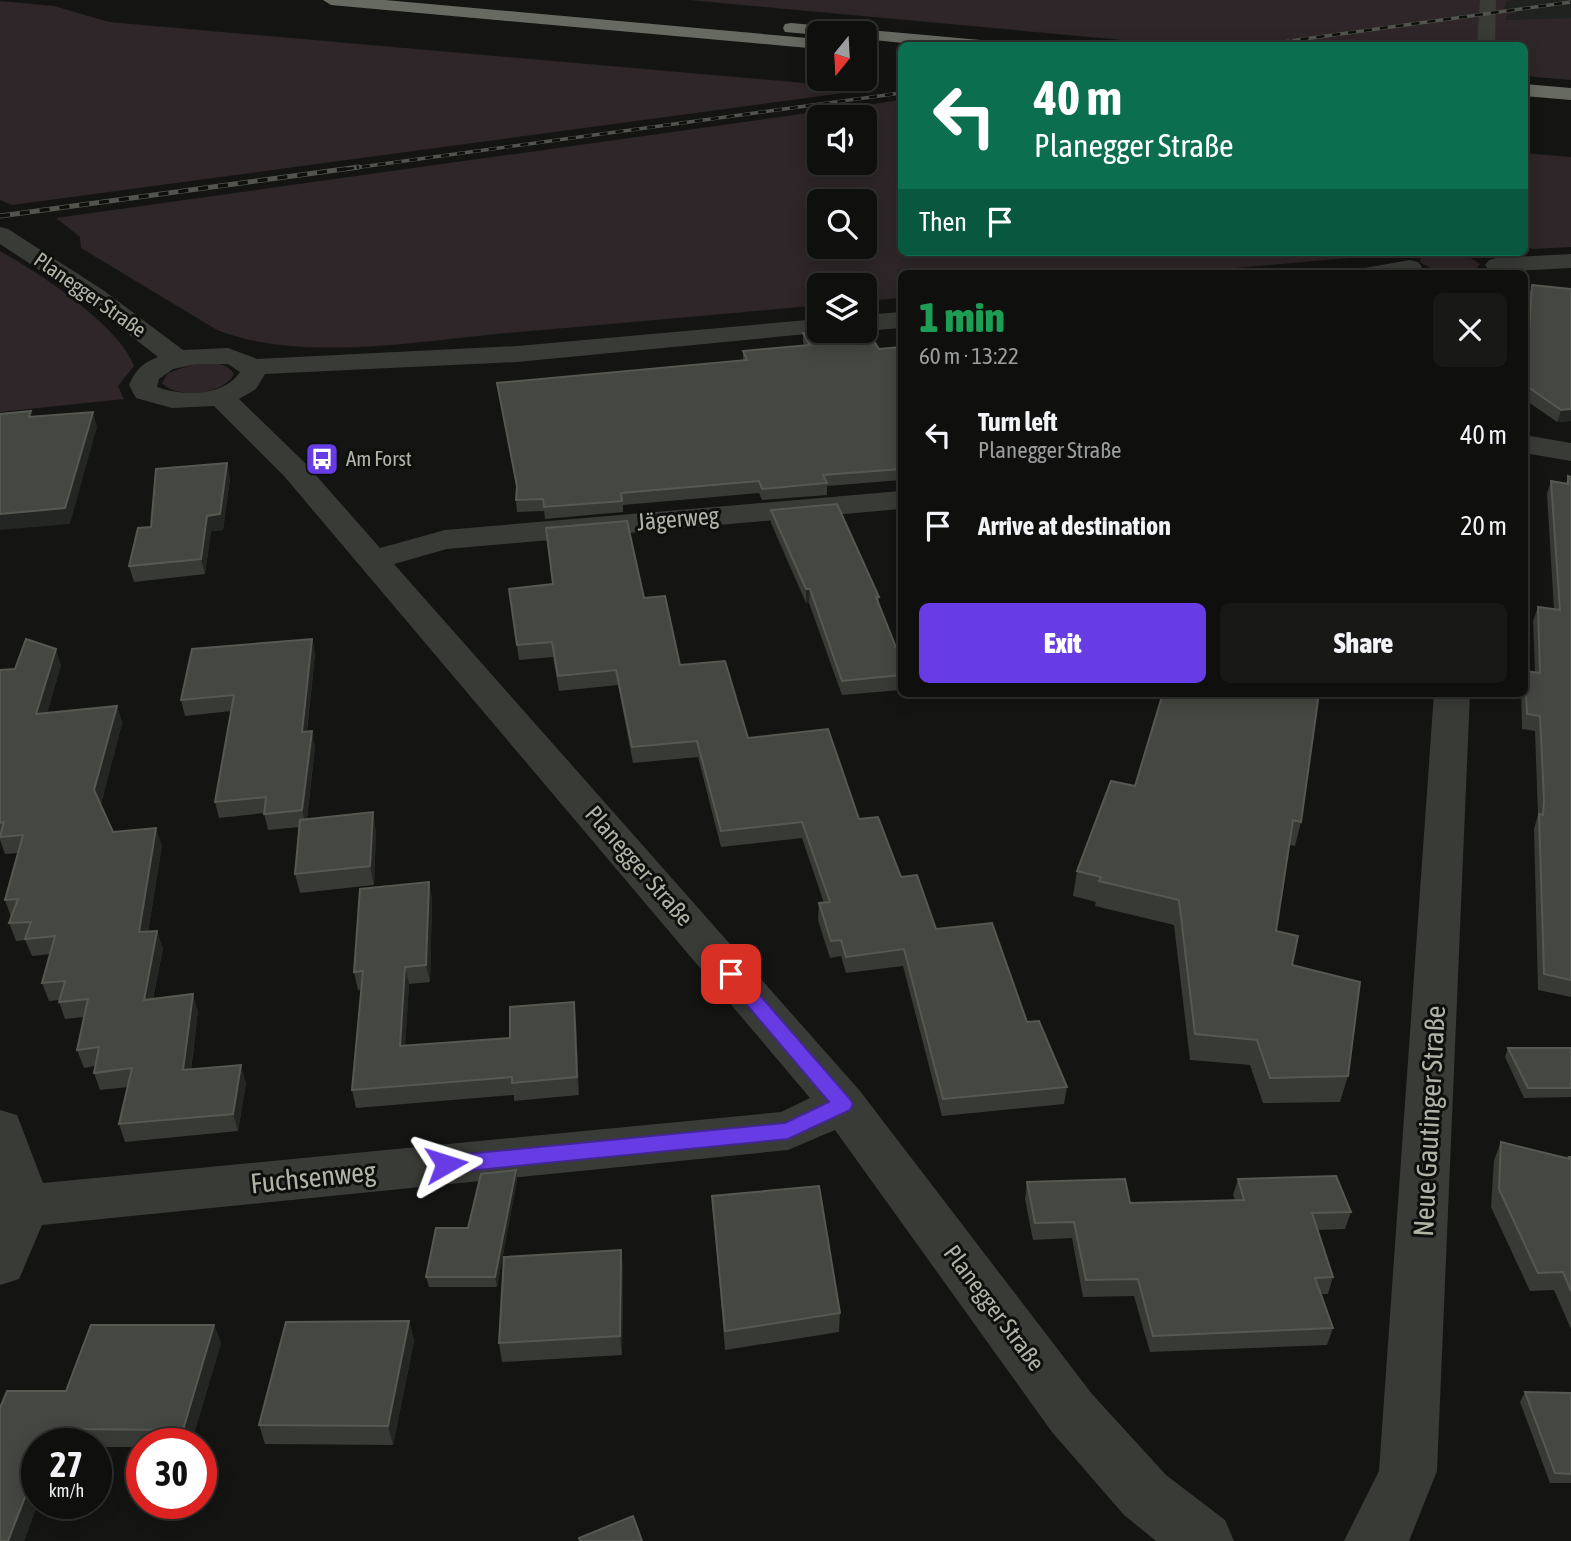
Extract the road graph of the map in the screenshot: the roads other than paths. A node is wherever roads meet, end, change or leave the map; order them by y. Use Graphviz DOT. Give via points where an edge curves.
graph roads {
  1 [pos="331,0"];
  2 [pos="465,0"];
  3 [pos="496,0"];
  4 [pos="1488,0"];
  5 [pos="546,7"];
  6 [pos="807,29"];
  7 [pos="877,35"];
  8 [pos="949,42"];
  9 [pos="1486,42"];
  10 [pos="807,43"];
  11 [pos="877,49"];
  12 [pos="898,52"];
  13 [pos="1528,90"];
  14 [pos="1571,94"];
  15 [pos="1528,109"];
  16 [pos="1571,113"];
  17 [pos="0,234"];
  18 [pos="1571,261"];
  19 [pos="1489,263"];
  20 [pos="1413,264"];
  21 [pos="1386,270"];
  22 [pos="898,320"];
  23 [pos="877,322"];
  24 [pos="807,328"];
  25 [pos="178,359"];
  26 [pos="249,375"];
  27 [pos="220,396"];
  28 [pos="1528,445"];
  29 [pos="1571,452"];
  30 [pos="898,500"];
  31 [pos="374,560"];
  32 [pos="1452,697"];
  33 [pos="843,1104"];
  34 [pos="0,1129"];
  35 [pos="25,1206"];
  36 [pos="0,1263"];
  37 [pos="1203,1541"];
  38 [pos="1375,1541"];
  1 -- 10 [label="highway"];
  2 -- 5 [label="highway"];
  3 -- 5 [label="highway"];
  4 -- 9 [label="street"];
  5 -- 6 [label="highway"];
  7 -- 8 [label="highway"];
  11 -- 12 [label="highway"];
  13 -- 14 [label="highway"];
  15 -- 16 [label="highway"];
  17 -- 25 [label="street, Planegger Straße" via="94,295"];
  18 -- 19 [label="street"];
  20 -- 21 [label="street"];
  22 -- 23 [label="street"];
  24 -- 26 [label="street"];
  25 -- 26 [label="street, Planegger Straße" via="229,356 242,359"];
  25 -- 27 [label="street, Planegger Straße" via="144,378 146,392 171,400"];
  26 -- 27 [label="street, Planegger Straße"];
  27 -- 31 [label="street, Planegger Straße" via="280,453"];
  28 -- 29 [label="street"];
  30 -- 31 [label="street, Jägerweg" via="445,540"];
  31 -- 33 [label="street, Planegger Straße"];
  32 -- 38 [label="street, Neue Gautinger Straße" via="1408,1471"];
  33 -- 35 [label="street, Fuchsenweg" via="788,1131"];
  33 -- 37 [label="street, Planegger Straße" via="1072,1413 1145,1494"];
  34 -- 35 [label="street"];
  35 -- 36 [label="street"];
}
